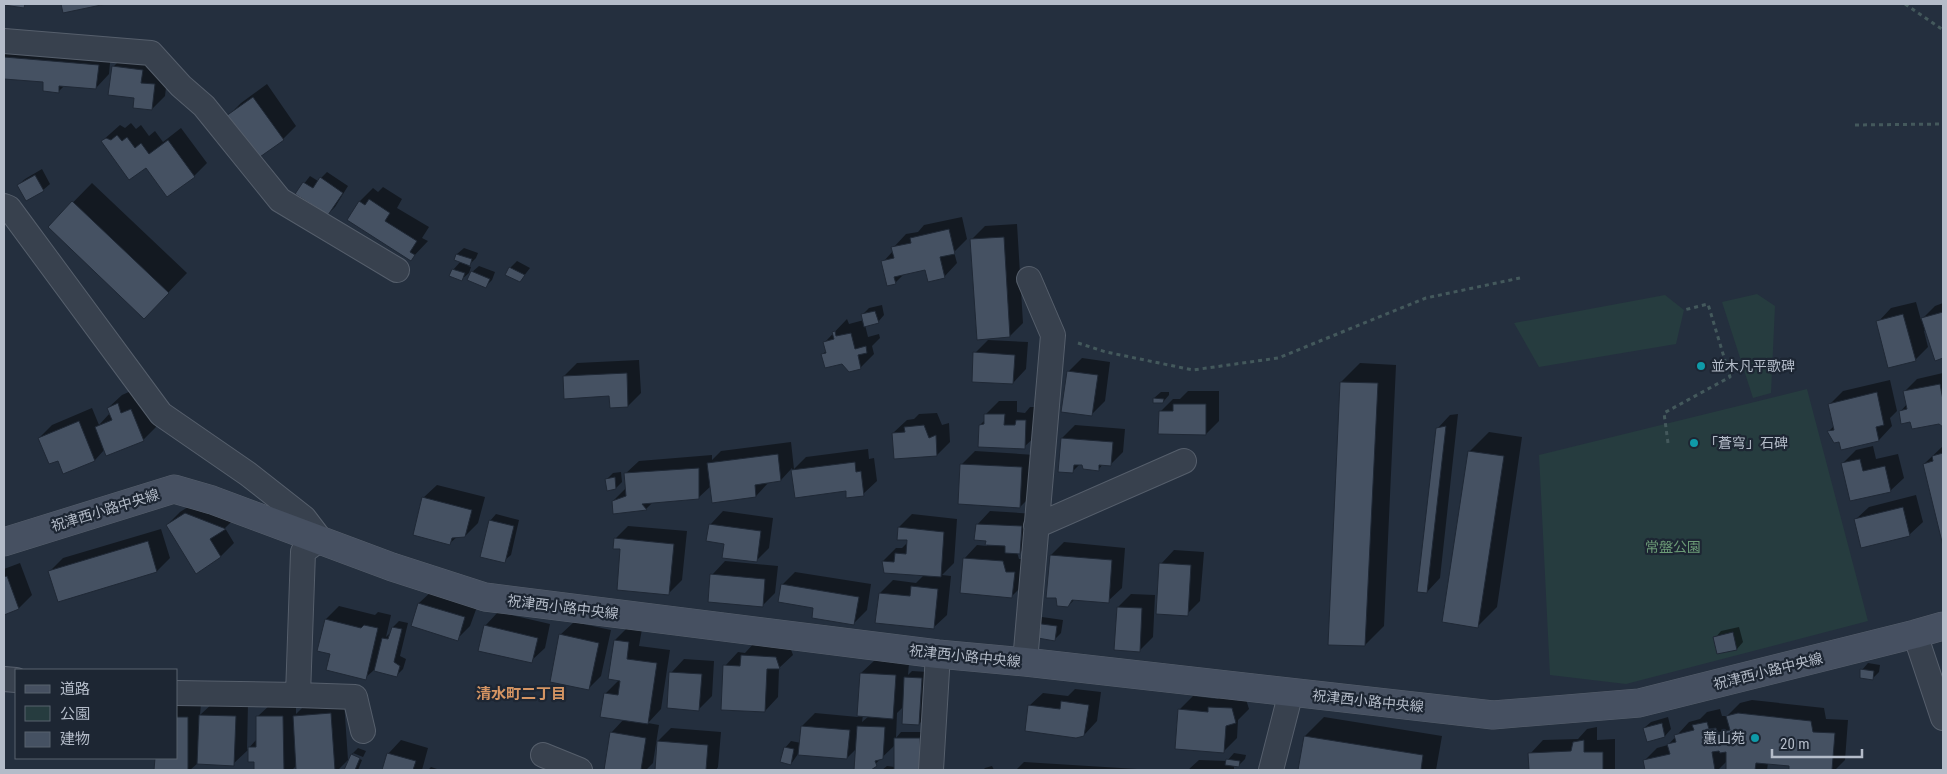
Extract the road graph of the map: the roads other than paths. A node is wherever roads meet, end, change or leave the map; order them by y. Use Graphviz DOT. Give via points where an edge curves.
graph roads {
  1 [pos="4,41"];
  2 [pos="4,206"];
  3 [pos="397,270"];
  4 [pos="1029,279"];
  5 [pos="1184,461"];
  6 [pos="1036,526"];
  7 [pos="320,539"];
  8 [pos="4,542"];
  9 [pos="1943,626"];
  10 [pos="1915,634"];
  11 [pos="938,654"];
  12 [pos="1025,662"];
  13 [pos="1291,692"];
  14 [pos="178,694"];
  15 [pos="298,695"];
  16 [pos="1943,718"];
  17 [pos="363,730"];
  18 [pos="543,755"];
  19 [pos="580,770"];
  20 [pos="930,770"];
  21 [pos="1271,770"];
  1 -- 3 [label="street" via="151,53 204,106 280,200"];
  2 -- 7 [label="street" via="161,414 304,518"];
  4 -- 6 [label="street" via="1053,334"];
  5 -- 6 [label="street"];
  6 -- 12 [label="street"];
  7 -- 8 [label="main road, 祝津西小路中央線" via="174,489"];
  7 -- 11 [label="main road, 祝津西小路中央線" via="485,596"];
  7 -- 15 [label="street" via="303,552"];
  9 -- 10 [label="main road, 祝津西小路中央線"];
  10 -- 13 [label="main road, 祝津西小路中央線" via="1639,703 1493,716"];
  10 -- 16 [label="street"];
  11 -- 12 [label="main road, 祝津西小路中央線"];
  11 -- 20 [label="street"];
  12 -- 13 [label="main road, 祝津西小路中央線"];
  13 -- 21 [label="street"];
  14 -- 15 [label="street"];
  15 -- 17 [label="street" via="354,698"];
  18 -- 19 [label="street"];
}
